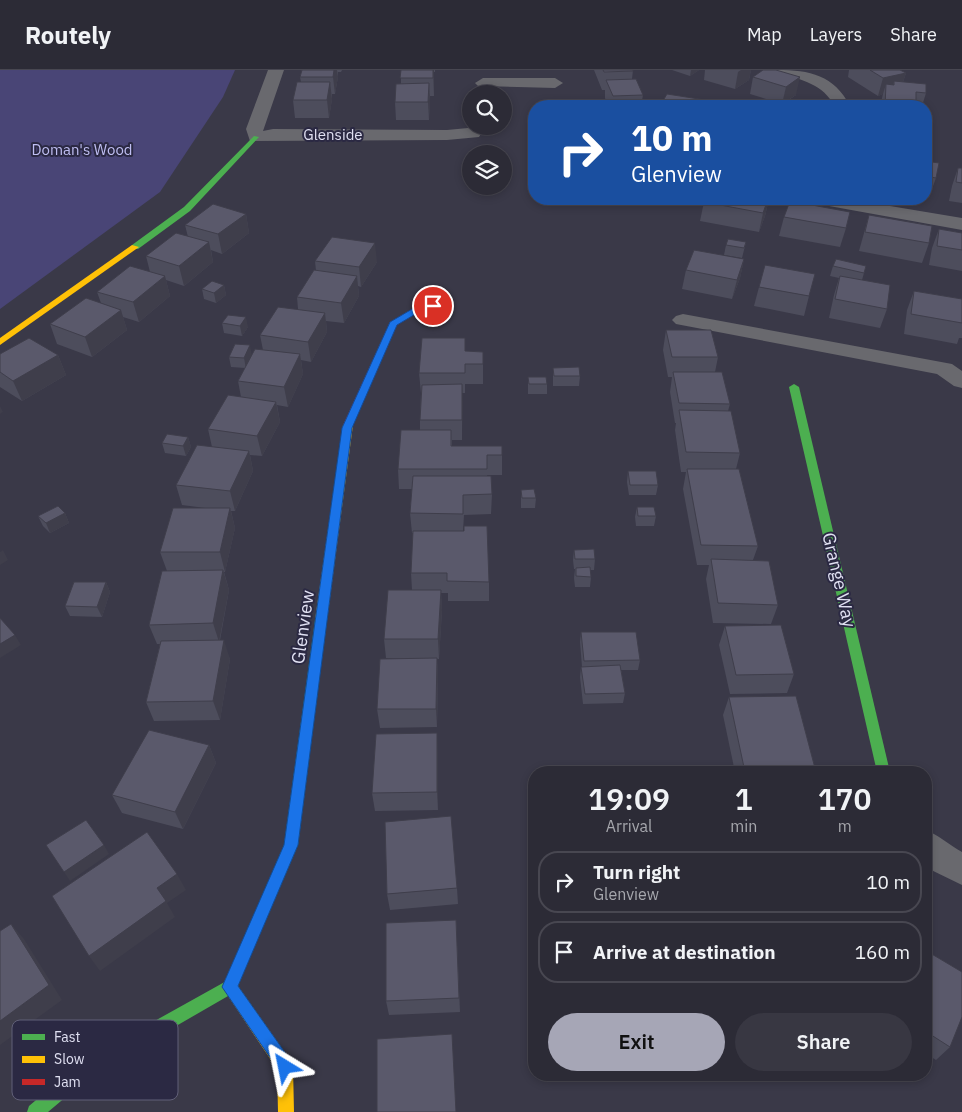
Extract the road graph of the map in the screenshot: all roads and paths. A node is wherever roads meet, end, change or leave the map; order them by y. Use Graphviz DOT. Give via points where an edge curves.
graph roads {
  1 [pos="276,70"];
  2 [pos="785,70"];
  3 [pos="483,82"];
  4 [pos="555,83"];
  5 [pos="840,100"];
  6 [pos="462,134"];
  7 [pos="256,136"];
  8 [pos="853,205"];
  9 [pos="962,224"];
  10 [pos="444,306"];
  11 [pos="683,320"];
  12 [pos="0,342"];
  13 [pos="962,381"];
  14 [pos="794,387"];
  15 [pos="883,766"];
  16 [pos="932,853"];
  17 [pos="962,869"];
  18 [pos="230,987"];
  19 [pos="172,1020"];
  20 [pos="49,1100"];
  21 [pos="35,1112"];
  22 [pos="286,1112"];
  1 -- 7 [label="street" via="254,129"];
  2 -- 5 [label="street" via="816,79 837,93"];
  3 -- 4 [label="street"];
  6 -- 7 [label="street, Glenside"];
  7 -- 12 [label="street" via="187,209"];
  8 -- 9 [label="street"];
  10 -- 18 [label="street, Glenview" via="422,307 393,324 347,428 291,845"];
  11 -- 13 [label="street" via="944,369"];
  14 -- 15 [label="street, Grange Way"];
  16 -- 17 [label="street"];
  18 -- 19 [label="street"];
  18 -- 22 [label="street" via="285,1067"];
  20 -- 21 [label="street"];
}
